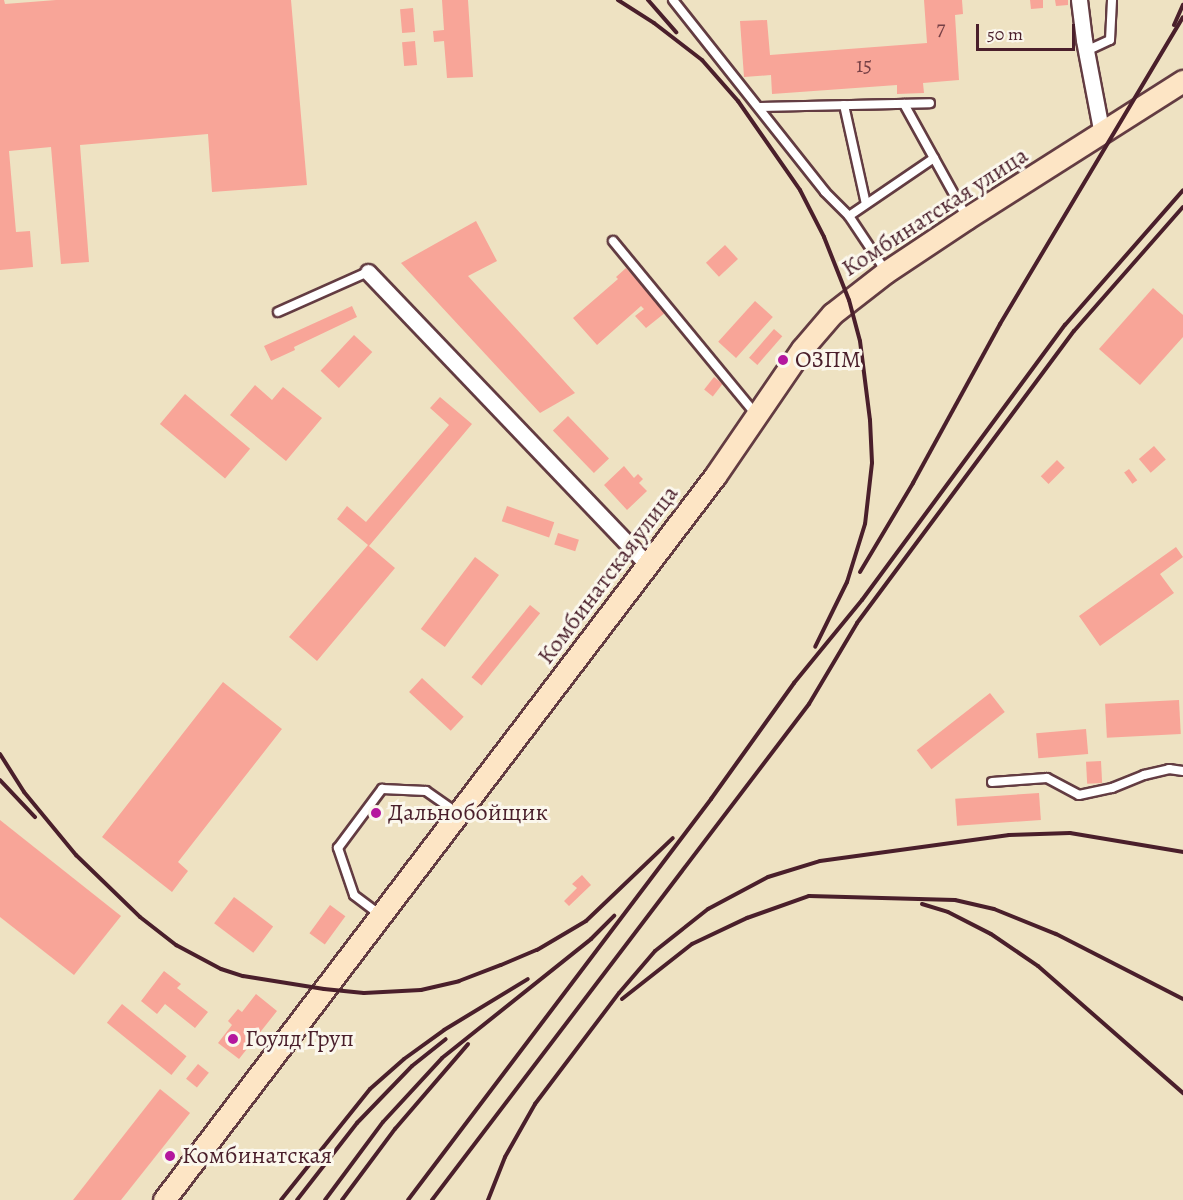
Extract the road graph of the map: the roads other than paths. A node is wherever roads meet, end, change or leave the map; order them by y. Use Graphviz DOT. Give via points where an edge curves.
graph roads {
  1 [pos="674,0"];
  2 [pos="1079,0"];
  3 [pos="1112,0"];
  4 [pos="1086,51"];
  5 [pos="1183,81"];
  6 [pos="930,103"];
  7 [pos="904,104"];
  8 [pos="844,105"];
  9 [pos="760,107"];
  10 [pos="1102,134"];
  11 [pos="934,158"];
  12 [pos="866,204"];
  13 [pos="849,216"];
  14 [pos="967,218"];
  15 [pos="613,241"];
  16 [pos="368,272"];
  17 [pos="886,272"];
  18 [pos="278,312"];
  19 [pos="758,416"];
  20 [pos="648,565"];
  21 [pos="1183,771"];
  22 [pos="992,782"];
  23 [pos="459,814"];
  24 [pos="381,915"];
  25 [pos="164,1200"];
  1 -- 9 [label="lane"];
  2 -- 4 [label="street"];
  3 -- 4 [label="lane" via="1110,40"];
  4 -- 10 [label="street"];
  5 -- 10 [label="main road, Комбинатская улица"];
  6 -- 7 [label="lane"];
  7 -- 8 [label="lane"];
  7 -- 11 [label="lane"];
  8 -- 9 [label="lane"];
  8 -- 12 [label="lane"];
  9 -- 13 [label="lane" via="825,192"];
  10 -- 14 [label="main road, Комбинатская улица"];
  11 -- 12 [label="lane"];
  11 -- 14 [label="lane"];
  12 -- 13 [label="lane"];
  13 -- 17 [label="lane"];
  14 -- 17 [label="main road, Комбинатская улица"];
  15 -- 19 [label="lane"];
  16 -- 18 [label="lane"];
  16 -- 20 [label="street"];
  17 -- 19 [label="main road, Комбинатская улица" via="832,314"];
  19 -- 20 [label="main road, Комбинатская улица"];
  20 -- 23 [label="main road, Комбинатская улица"];
  21 -- 22 [label="lane" via="1169,769 1144,774 1112,788 1079,795 1047,778"];
  23 -- 24 [label="main road, Комбинатская улица"];
  23 -- 24 [label="lane" via="426,791 382,789 338,848 354,895"];
  24 -- 25 [label="main road, Комбинатская улица" via="337,967"];
}
